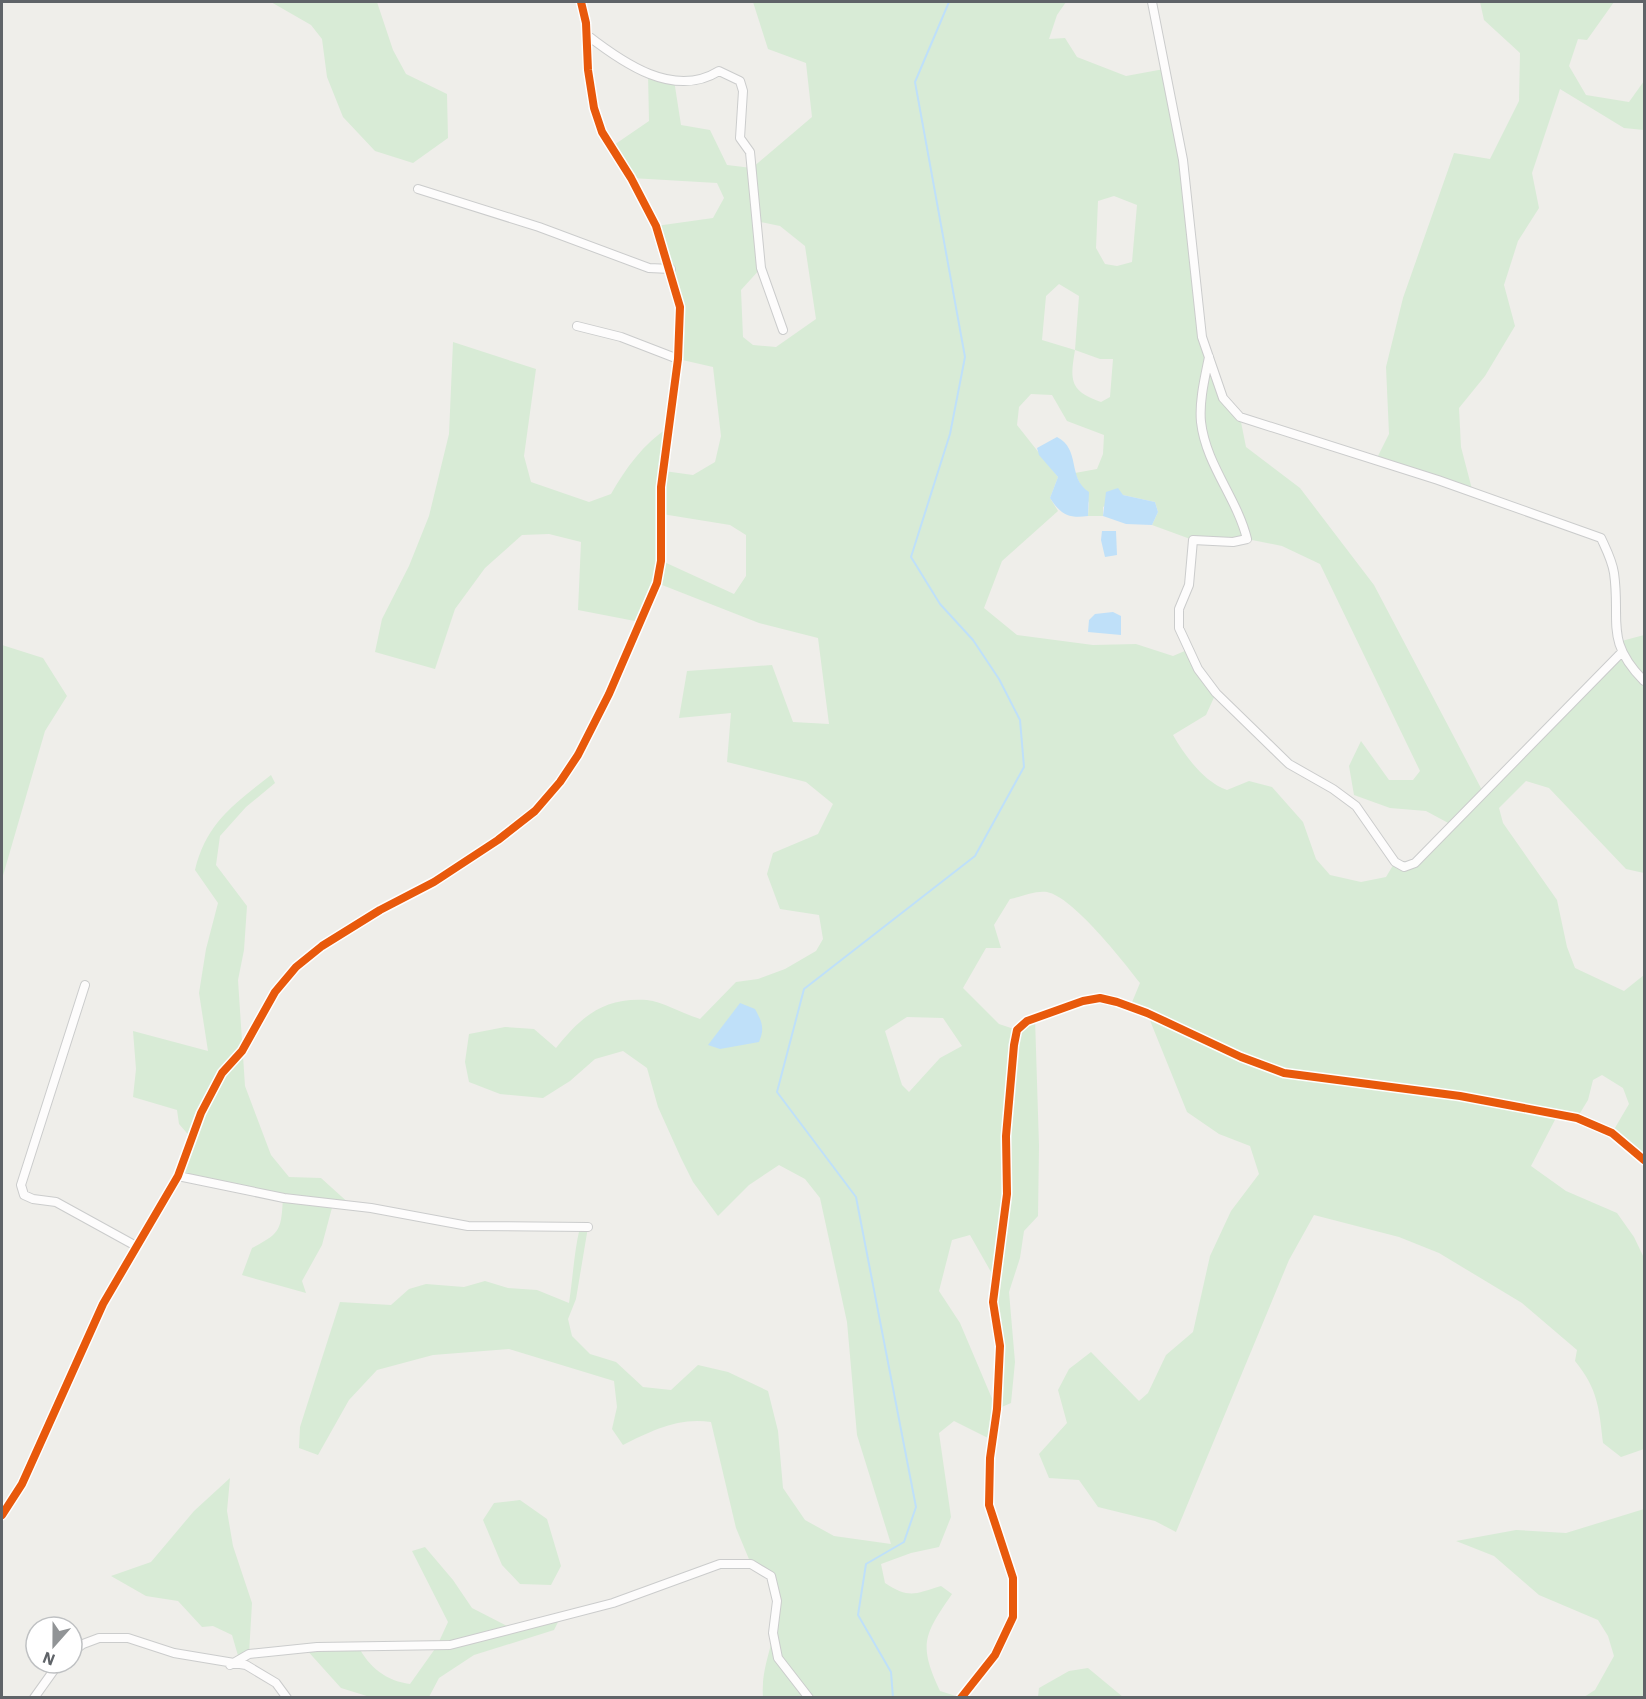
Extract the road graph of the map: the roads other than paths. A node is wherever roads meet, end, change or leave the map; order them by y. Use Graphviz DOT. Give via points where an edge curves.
graph roads {
  1 [pos="581,2"];
  2 [pos="1152,2"];
  3 [pos="587,35"];
  4 [pos="418,189"];
  5 [pos="671,269"];
  6 [pos="577,326"];
  7 [pos="783,330"];
  8 [pos="1209,357"];
  9 [pos="678,359"];
  10 [pos="1622,652"];
  11 [pos="1644,681"];
  12 [pos="85,985"];
  13 [pos="1644,1160"];
  14 [pos="178,1176"];
  15 [pos="588,1227"];
  16 [pos="136,1246"];
  17 [pos="2,1515"];
  18 [pos="84,1644"];
  19 [pos="230,1665"];
  20 [pos="51,1675"];
  21 [pos="34,1698"];
  22 [pos="287,1698"];
  23 [pos="809,1698"];
  24 [pos="961,1698"];
  1 -- 3 [label="street"];
  2 -- 8 [label="street" via="1183,160 1202,337"];
  3 -- 5 [label="street" via="588,70 602,132 656,226"];
  3 -- 7 [label="street" via="617,58 648,74 704,81 719,71 740,81 740,138 750,152 761,268"];
  4 -- 5 [label="street" via="539,227 649,268"];
  5 -- 9 [label="street" via="680,307"];
  6 -- 9 [label="street" via="621,337"];
  8 -- 10 [label="street" via="1223,399 1240,417 1438,480 1601,538 1612,560 1614,622"];
  8 -- 10 [label="street" via="1201,421 1208,453 1243,523 1246,539 1193,540 1189,585 1179,609 1179,628 1187,650 1216,693 1289,764 1356,806 1395,862 1404,867 1415,863"];
  9 -- 14 [label="street" via="661,488 662,561 657,583 578,755 535,811 498,840 434,882 331,940 296,967 275,992 242,1051 222,1073 201,1113"];
  10 -- 11 [label="street" via="1626,663"];
  12 -- 16 [label="street" via="21,1185 24,1194 33,1199 56,1202"];
  13 -- 24 [label="street" via="1612,1133 1577,1118 1427,1091 1284,1073 1241,1058 1147,1013 1100,998 1027,1021 1017,1030 1014,1045 1006,1136 1007,1194 993,1302 1000,1346 989,1505 1013,1578 1013,1617 995,1655"];
  14 -- 15 [label="street" via="284,1198 371,1208 468,1226"];
  14 -- 16 [label="street"];
  16 -- 17 [label="street" via="104,1304 22,1484"];
  18 -- 19 [label="street" via="99,1638 128,1638"];
  19 -- 22 [label="street" via="246,1665 276,1683"];
  19 -- 23 [label="street" via="249,1654 317,1647 450,1645 613,1603 720,1564 751,1564 771,1576 777,1601 773,1633 778,1658"];
  20 -- 21 [label="street"];
}
